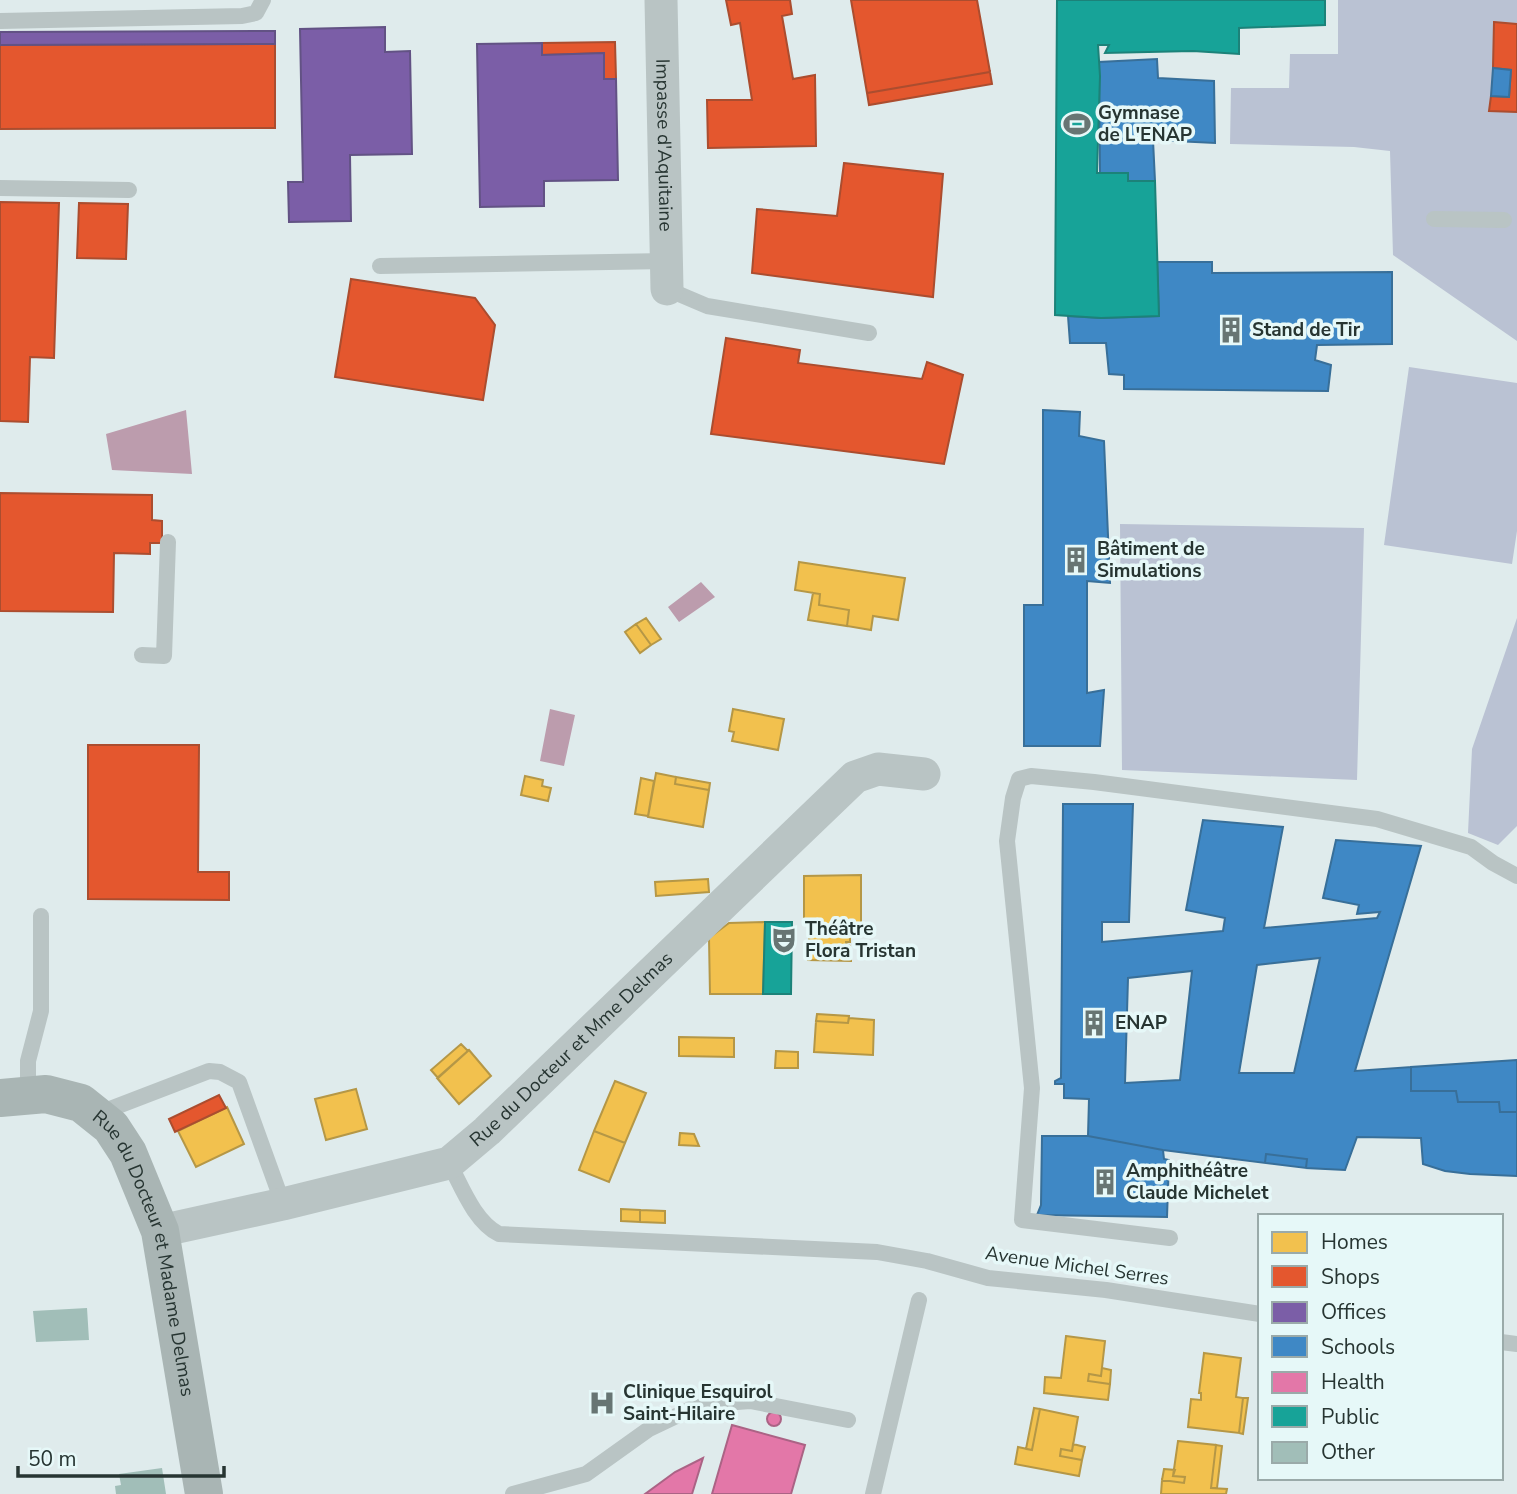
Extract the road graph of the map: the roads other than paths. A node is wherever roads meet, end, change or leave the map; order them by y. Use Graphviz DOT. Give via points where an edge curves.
graph roads {
  1 [pos="262,0"];
  2 [pos="661,0"];
  3 [pos="0,21"];
  4 [pos="0,188"];
  5 [pos="129,190"];
  6 [pos="1434,219"];
  7 [pos="1504,220"];
  8 [pos="380,266"];
  9 [pos="667,275"];
  10 [pos="869,332"];
  11 [pos="167,542"];
  12 [pos="142,655"];
  13 [pos="924,774"];
  14 [pos="1517,876"];
  15 [pos="41,916"];
  16 [pos="14,1097"];
  17 [pos="97,1114"];
  18 [pos="449,1163"];
  19 [pos="283,1205"];
  20 [pos="160,1231"];
  21 [pos="1170,1238"];
  22 [pos="919,1300"];
  23 [pos="1258,1314"];
  24 [pos="848,1420"];
  25 [pos="567,1486"];
  26 [pos="204,1494"];
  27 [pos="513,1494"];
  28 [pos="873,1494"];
  1 -- 3 [label="lane" via="256,13 242,16"];
  2 -- 9 [label="street, Impasse d'Aquitaine"];
  4 -- 5 [label="lane"];
  6 -- 7 [label="lane"];
  8 -- 9 [label="lane"];
  9 -- 10 [label="lane" via="707,306"];
  11 -- 12 [label="lane" via="164,656"];
  13 -- 18 [label="street, Rue du Docteur et Mme Delmas" via="878,769 855,776"];
  14 -- 21 [label="lane" via="1471,846 1377,819 1094,782 1019,779 1007,841 1032,1088 1022,1220"];
  15 -- 16 [label="lane" via="41,1012"];
  16 -- 17 [label="street, Rue du Docteur et Madame Delmas" via="62,1097"];
  17 -- 19 [label="lane" via="209,1071 220,1072 239,1082"];
  17 -- 20 [label="street, Rue du Docteur et Madame Delmas" via="128,1153"];
  18 -- 19 [label="street, Rue du Docteur et Mme Delmas"];
  18 -- 23 [label="lane, Avenue Michel Serres" via="473,1208 499,1234 877,1252 988,1278 1106,1290"];
  19 -- 20 [label="street, Rue du Docteur et Mme Delmas"];
  20 -- 26 [label="street, Rue du Docteur et Madame Delmas"];
  22 -- 28 [label="lane"];
  24 -- 25 [label="lane" via="750,1401 710,1404 649,1429"];
  25 -- 27 [label="lane"];
}
